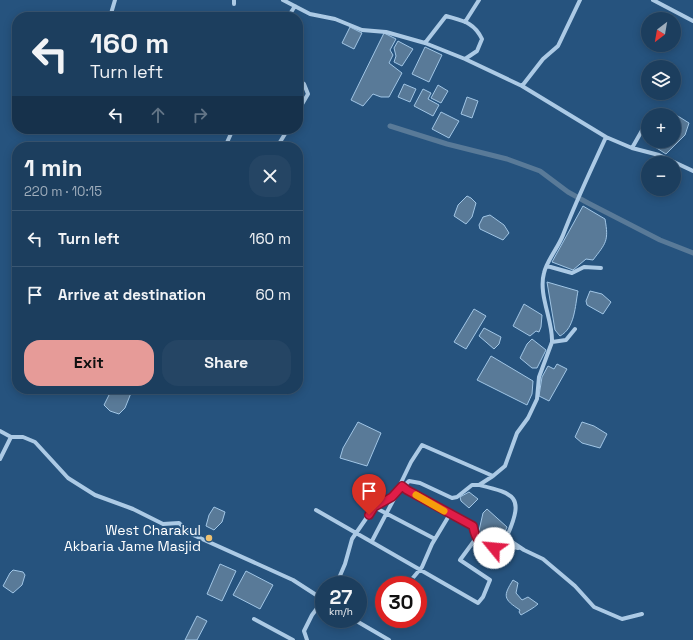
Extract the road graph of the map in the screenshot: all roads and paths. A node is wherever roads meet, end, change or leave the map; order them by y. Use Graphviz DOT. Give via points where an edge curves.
graph roads {
  1 [pos="115,0"];
  2 [pos="283,0"];
  3 [pos="479,0"];
  4 [pos="580,0"];
  5 [pos="653,0"];
  6 [pos="294,6"];
  7 [pos="111,12"];
  8 [pos="291,12"];
  9 [pos="693,21"];
  10 [pos="465,22"];
  11 [pos="425,43"];
  12 [pos="465,59"];
  13 [pos="303,83"];
  14 [pos="522,86"];
  15 [pos="303,103"];
  16 [pos="641,132"];
  17 [pos="606,137"];
  18 [pos="632,148"];
  19 [pos="693,171"];
  20 [pos="547,266"];
  21 [pos="602,268"];
  22 [pos="575,329"];
  23 [pos="552,342"];
  24 [pos="0,432"];
  25 [pos="11,437"];
  26 [pos="0,459"];
  27 [pos="493,476"];
  28 [pos="479,485"];
  29 [pos="402,486"];
  30 [pos="398,491"];
  31 [pos="374,507"];
  32 [pos="316,510"];
  33 [pos="387,514"];
  34 [pos="450,514"];
  35 [pos="357,532"];
  36 [pos="435,539"];
  37 [pos="372,541"];
  38 [pos="479,542"];
  39 [pos="524,550"];
  40 [pos="420,569"];
  41 [pos="340,576"];
  42 [pos="414,576"];
  43 [pos="315,594"];
  44 [pos="315,611"];
  45 [pos="642,614"];
  46 [pos="254,619"];
  47 [pos="367,627"];
  48 [pos="293,640"];
  49 [pos="307,640"];
  50 [pos="389,640"];
  1 -- 7 [label="street"];
  2 -- 6 [label="street"];
  3 -- 10 [label="street"];
  4 -- 14 [label="street" via="558,46 543,58"];
  5 -- 9 [label="street"];
  6 -- 8 [label="street"];
  6 -- 11 [label="street" via="310,14 335,19 362,30 386,32"];
  10 -- 11 [label="street" via="446,16"];
  10 -- 12 [label="street" via="478,30 482,39 477,51"];
  11 -- 12 [label="street"];
  12 -- 14 [label="street"];
  13 -- 15 [label="street" via="308,94"];
  14 -- 17 [label="street"];
  16 -- 18 [label="street"];
  17 -- 18 [label="street"];
  17 -- 20 [label="street"];
  18 -- 19 [label="street" via="659,155"];
  20 -- 21 [label="street" via="572,273 584,267"];
  20 -- 23 [label="street" via="543,287"];
  22 -- 23 [label="street" via="566,340"];
  23 -- 27 [label="street" via="539,377 537,399 517,434 505,466"];
  24 -- 25 [label="street"];
  25 -- 26 [label="street"];
  25 -- 43 [label="street" via="23,436 35,442 68,478 95,495 162,524 178,523 191,534 293,580"];
  27 -- 28 [label="street"];
  27 -- 30 [label="street" via="422,445"];
  28 -- 29 [label="street" via="472,485 452,498 420,483 409,481"];
  28 -- 39 [label="street" via="508,493 516,501 517,510 508,534 512,542"];
  29 -- 30 [label="street"];
  29 -- 34 [label="street"];
  30 -- 31 [label="street"];
  30 -- 33 [label="street"];
  31 -- 33 [label="street"];
  31 -- 35 [label="street"];
  32 -- 35 [label="street"];
  33 -- 36 [label="street"];
  33 -- 37 [label="street"];
  34 -- 36 [label="street"];
  34 -- 38 [label="street" via="473,526 475,538"];
  35 -- 37 [label="street"];
  35 -- 41 [label="street" via="352,539"];
  36 -- 40 [label="street"];
  37 -- 40 [label="street"];
  38 -- 39 [label="street" via="494,548 504,545"];
  38 -- 40 [label="street" via="474,541 460,560 490,580 478,603"];
  39 -- 45 [label="street" via="543,559 575,586 594,607 622,619"];
  40 -- 42 [label="street"];
  44 -- 49 [label="street" via="304,631"];
  46 -- 48 [label="street"];
  47 -- 50 [label="street"];
}
